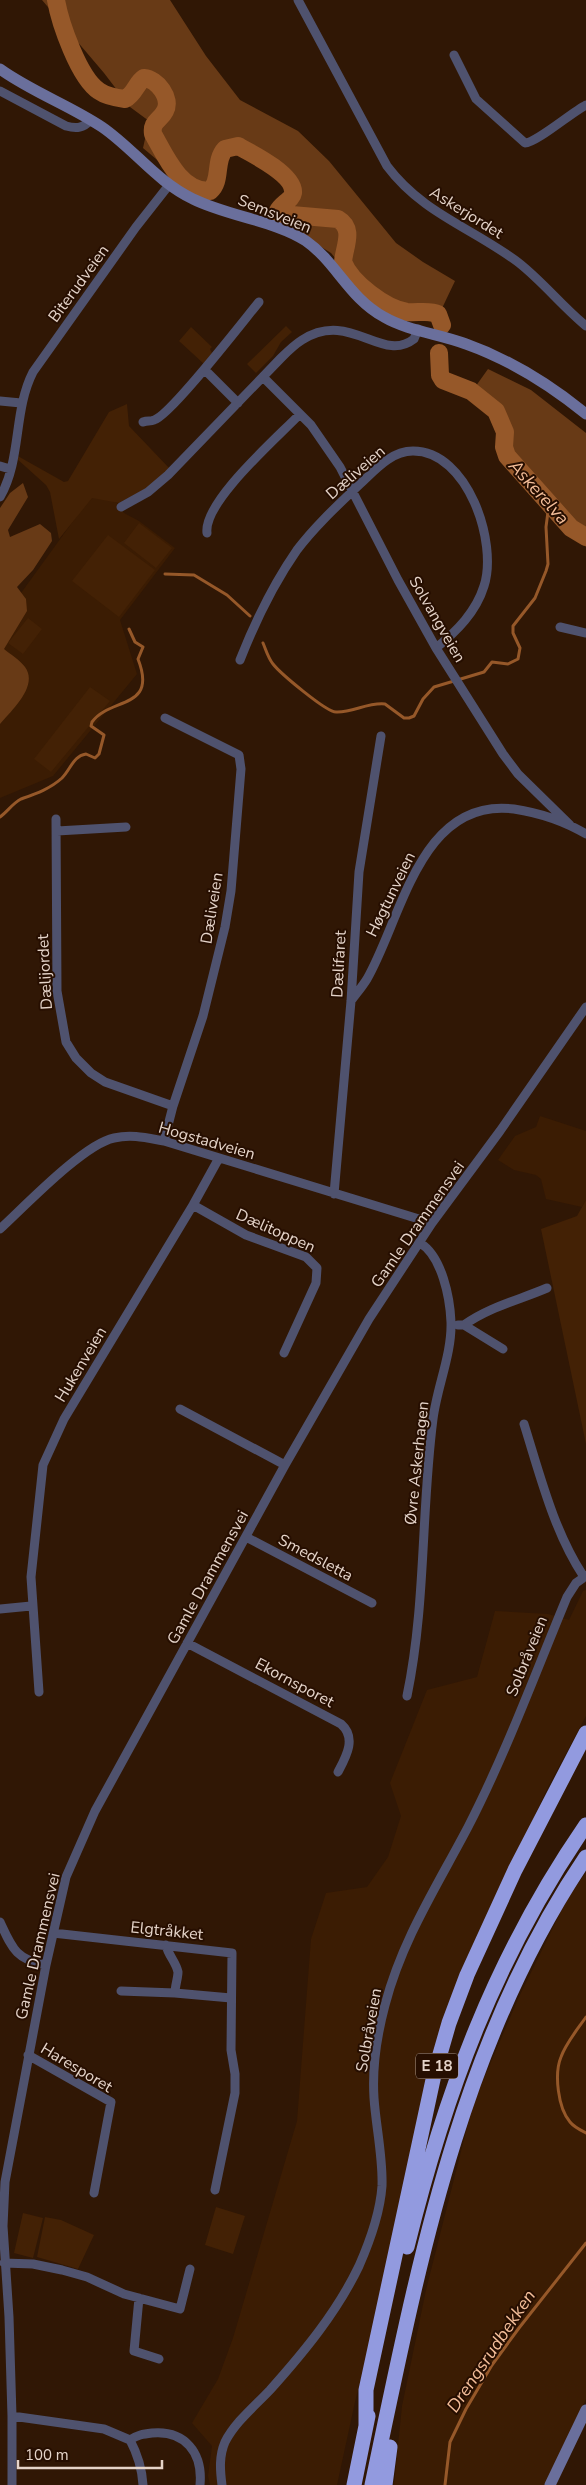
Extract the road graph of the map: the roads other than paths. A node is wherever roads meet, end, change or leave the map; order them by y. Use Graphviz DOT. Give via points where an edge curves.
graph roads {
  1 [pos="298,0"];
  2 [pos="454,55"];
  3 [pos="0,69"];
  4 [pos="0,91"];
  5 [pos="586,105"];
  6 [pos="91,120"];
  7 [pos="169,185"];
  8 [pos="259,302"];
  9 [pos="586,326"];
  10 [pos="418,328"];
  11 [pos="205,370"];
  12 [pos="263,377"];
  13 [pos="0,401"];
  14 [pos="21,403"];
  15 [pos="238,403"];
  16 [pos="300,414"];
  17 [pos="586,414"];
  18 [pos="143,422"];
  19 [pos="0,466"];
  20 [pos="10,469"];
  21 [pos="353,491"];
  22 [pos="0,497"];
  23 [pos="121,507"];
  24 [pos="207,533"];
  25 [pos="560,627"];
  26 [pos="586,633"];
  27 [pos="436,648"];
  28 [pos="240,660"];
  29 [pos="165,718"];
  30 [pos="381,736"];
  31 [pos="56,819"];
  32 [pos="570,825"];
  33 [pos="126,827"];
  34 [pos="57,831"];
  35 [pos="586,834"];
  36 [pos="351,1001"];
  37 [pos="586,1007"];
  38 [pos="173,1106"];
  39 [pos="164,1141"];
  40 [pos="219,1158"];
  41 [pos="334,1194"];
  42 [pos="193,1205"];
  43 [pos="432,1223"];
  44 [pos="0,1230"];
  45 [pos="420,1243"];
  46 [pos="547,1288"];
  47 [pos="451,1324"];
  48 [pos="464,1325"];
  49 [pos="504,1349"];
  50 [pos="284,1353"];
  51 [pos="180,1410"];
  52 [pos="524,1424"];
  53 [pos="285,1465"];
  54 [pos="246,1537"];
  55 [pos="585,1576"];
  56 [pos="372,1603"];
  57 [pos="31,1606"];
  58 [pos="0,1609"];
  59 [pos="187,1643"];
  60 [pos="39,1692"];
  61 [pos="407,1696"];
  62 [pos="586,1733"];
  63 [pos="338,1772"];
  64 [pos="586,1825"];
  65 [pos="586,1856"];
  66 [pos="0,1922"];
  67 [pos="53,1933"];
  68 [pos="166,1945"];
  69 [pos="46,1965"];
  70 [pos="122,1991"];
  71 [pos="175,1993"];
  72 [pos="231,1998"];
  73 [pos="28,2055"];
  74 [pos="215,2190"];
  75 [pos="94,2193"];
  76 [pos="4,2263"];
  77 [pos="190,2269"];
  78 [pos="3,2292"];
  79 [pos="139,2298"];
  80 [pos="158,2359"];
  81 [pos="392,2390"];
  82 [pos="586,2410"];
  83 [pos="12,2416"];
  84 [pos="366,2425"];
  85 [pos="586,2425"];
  86 [pos="130,2440"];
  87 [pos="12,2485"];
  88 [pos="143,2485"];
  89 [pos="200,2485"];
  90 [pos="222,2485"];
  91 [pos="354,2485"];
  92 [pos="372,2485"];
  93 [pos="385,2485"];
  94 [pos="550,2485"];
  95 [pos="557,2485"];
  1 -- 9 [label="street, Askerjordet" via="387,166 399,182 439,215 494,245 519,263"];
  2 -- 5 [label="street" via="476,99 526,143 532,143"];
  3 -- 6 [label="main road, Semsveien"];
  4 -- 6 [label="street" via="66,126 84,126"];
  6 -- 7 [label="main road, Semsveien" via="119,140"];
  7 -- 10 [label="main road, Semsveien" via="208,205 298,237 315,248 371,310 386,319"];
  7 -- 14 [label="street, Biterudveien" via="37,365"];
  8 -- 11 [label="street"];
  10 -- 12 [label="street" via="410,343 392,348 353,332 322,331 301,340"];
  10 -- 17 [label="main road, Semsveien" via="505,360 546,384"];
  11 -- 15 [label="street"];
  11 -- 18 [label="street" via="156,420"];
  12 -- 15 [label="street"];
  12 -- 16 [label="street, Solvangveien"];
  13 -- 14 [label="street"];
  14 -- 20 [label="street, Biterudveien"];
  15 -- 23 [label="street" via="168,475 148,492"];
  16 -- 21 [label="street, Solvangveien" via="327,446"];
  16 -- 24 [label="street" via="217,502 208,519"];
  19 -- 20 [label="street"];
  20 -- 22 [label="street, Biterudveien"];
  21 -- 27 [label="street, Solvangveien"];
  21 -- 27 [label="street, Dæliveien" via="390,458 415,451 443,461 460,477 470,494 487,538 488,572 477,604 467,619"];
  21 -- 28 [label="street, Dæliveien" via="298,549 265,606"];
  25 -- 26 [label="street"];
  27 -- 32 [label="street, Solvangveien" via="518,774"];
  29 -- 38 [label="street, Dæliveien" via="239,755 241,769 225,927 203,1016"];
  30 -- 36 [label="street, Dælifaret" via="359,872"];
  31 -- 34 [label="street, Dælijordet"];
  32 -- 35 [label="street, Høgtunveien"];
  32 -- 36 [label="street, Høgtunveien" via="530,811 507,808 487,809 450,827 417,866 367,979"];
  33 -- 34 [label="street"];
  34 -- 38 [label="street, Dælijordet" via="56,991 66,1042 90,1073 105,1082"];
  36 -- 41 [label="street, Dælifaret"];
  37 -- 43 [label="street, Gamle Drammensvei" via="496,1138"];
  38 -- 39 [label="street, Dæliveien"];
  39 -- 40 [label="street, Hogstadveien"];
  39 -- 44 [label="street, Hogstadveien" via="124,1136 100,1142"];
  40 -- 41 [label="street, Hogstadveien"];
  40 -- 42 [label="street, Hukenveien"];
  41 -- 43 [label="street, Hogstadveien"];
  42 -- 50 [label="street, Dælitoppen" via="246,1234 306,1257 316,1265 316,1283"];
  42 -- 57 [label="street, Hukenveien" via="50,1446 43,1465 37,1506"];
  43 -- 45 [label="street, Gamle Drammensvei"];
  45 -- 47 [label="street, Øvre Askerhagen" via="432,1253 439,1270"];
  45 -- 53 [label="street, Gamle Drammensvei" via="369,1319"];
  46 -- 48 [label="street" via="494,1307"];
  47 -- 48 [label="street"];
  47 -- 61 [label="street, Øvre Askerhagen" via="433,1419 419,1608"];
  48 -- 49 [label="street"];
  51 -- 53 [label="street"];
  52 -- 55 [label="street" via="552,1508 572,1557"];
  53 -- 54 [label="street, Gamle Drammensvei"];
  54 -- 56 [label="street, Smedsletta"];
  54 -- 59 [label="street, Gamle Drammensvei"];
  55 -- 90 [label="street, Solbråveien" via="567,1597 504,1750 468,1827 422,1908 392,1979 375,2059 374,2097 382,2185 380,2205 368,2246 331,2316 225,2442 220,2457"];
  57 -- 58 [label="street"];
  57 -- 60 [label="street, Hukenveien"];
  59 -- 63 [label="street, Ekornsporet" via="341,1724 347,1733 349,1746"];
  59 -- 67 [label="street, Gamle Drammensvei" via="83,1835 66,1877"];
  62 -- 84 [label="highway, E 18" via="515,1870 467,1974 449,2023 434,2075 366,2390"];
  64 -- 84 [label="highway, E 18" via="512,1946 464,2057 420,2195"];
  65 -- 81 [label="highway, E 18" via="528,1955 498,2018 472,2085 436,2201"];
  66 -- 69 [label="street" via="13,1950 23,1959"];
  67 -- 68 [label="street, Elgtråkket"];
  67 -- 69 [label="street, Gamle Drammensvei"];
  68 -- 71 [label="street" via="178,1971"];
  68 -- 72 [label="street, Elgtråkket" via="232,1953"];
  69 -- 73 [label="street, Gamle Drammensvei"];
  70 -- 71 [label="street"];
  71 -- 72 [label="street"];
  72 -- 74 [label="street, Elgtråkket" via="235,2093"];
  73 -- 75 [label="street, Haresporet" via="111,2102"];
  73 -- 76 [label="street, Gamle Drammensvei" via="6,2182 2,2226"];
  76 -- 78 [label="street, Gamle Drammensvei"];
  76 -- 79 [label="street" via="62,2270"];
  77 -- 79 [label="street" via="180,2309"];
  78 -- 83 [label="street, Gamle Drammensvei"];
  79 -- 80 [label="street" via="134,2351"];
  81 -- 92 [label="highway, E 18"];
  81 -- 93 [label="highway, E 18" via="394,2422"];
  82 -- 94 [label="main road"];
  83 -- 86 [label="street" via="104,2429"];
  83 -- 87 [label="street, Gamle Drammensvei"];
  84 -- 91 [label="highway, E 18"];
  85 -- 95 [label="main road"];
  86 -- 88 [label="street" via="137,2453"];
  86 -- 89 [label="street" via="138,2435 159,2433 176,2435 188,2442 200,2462"];
}
